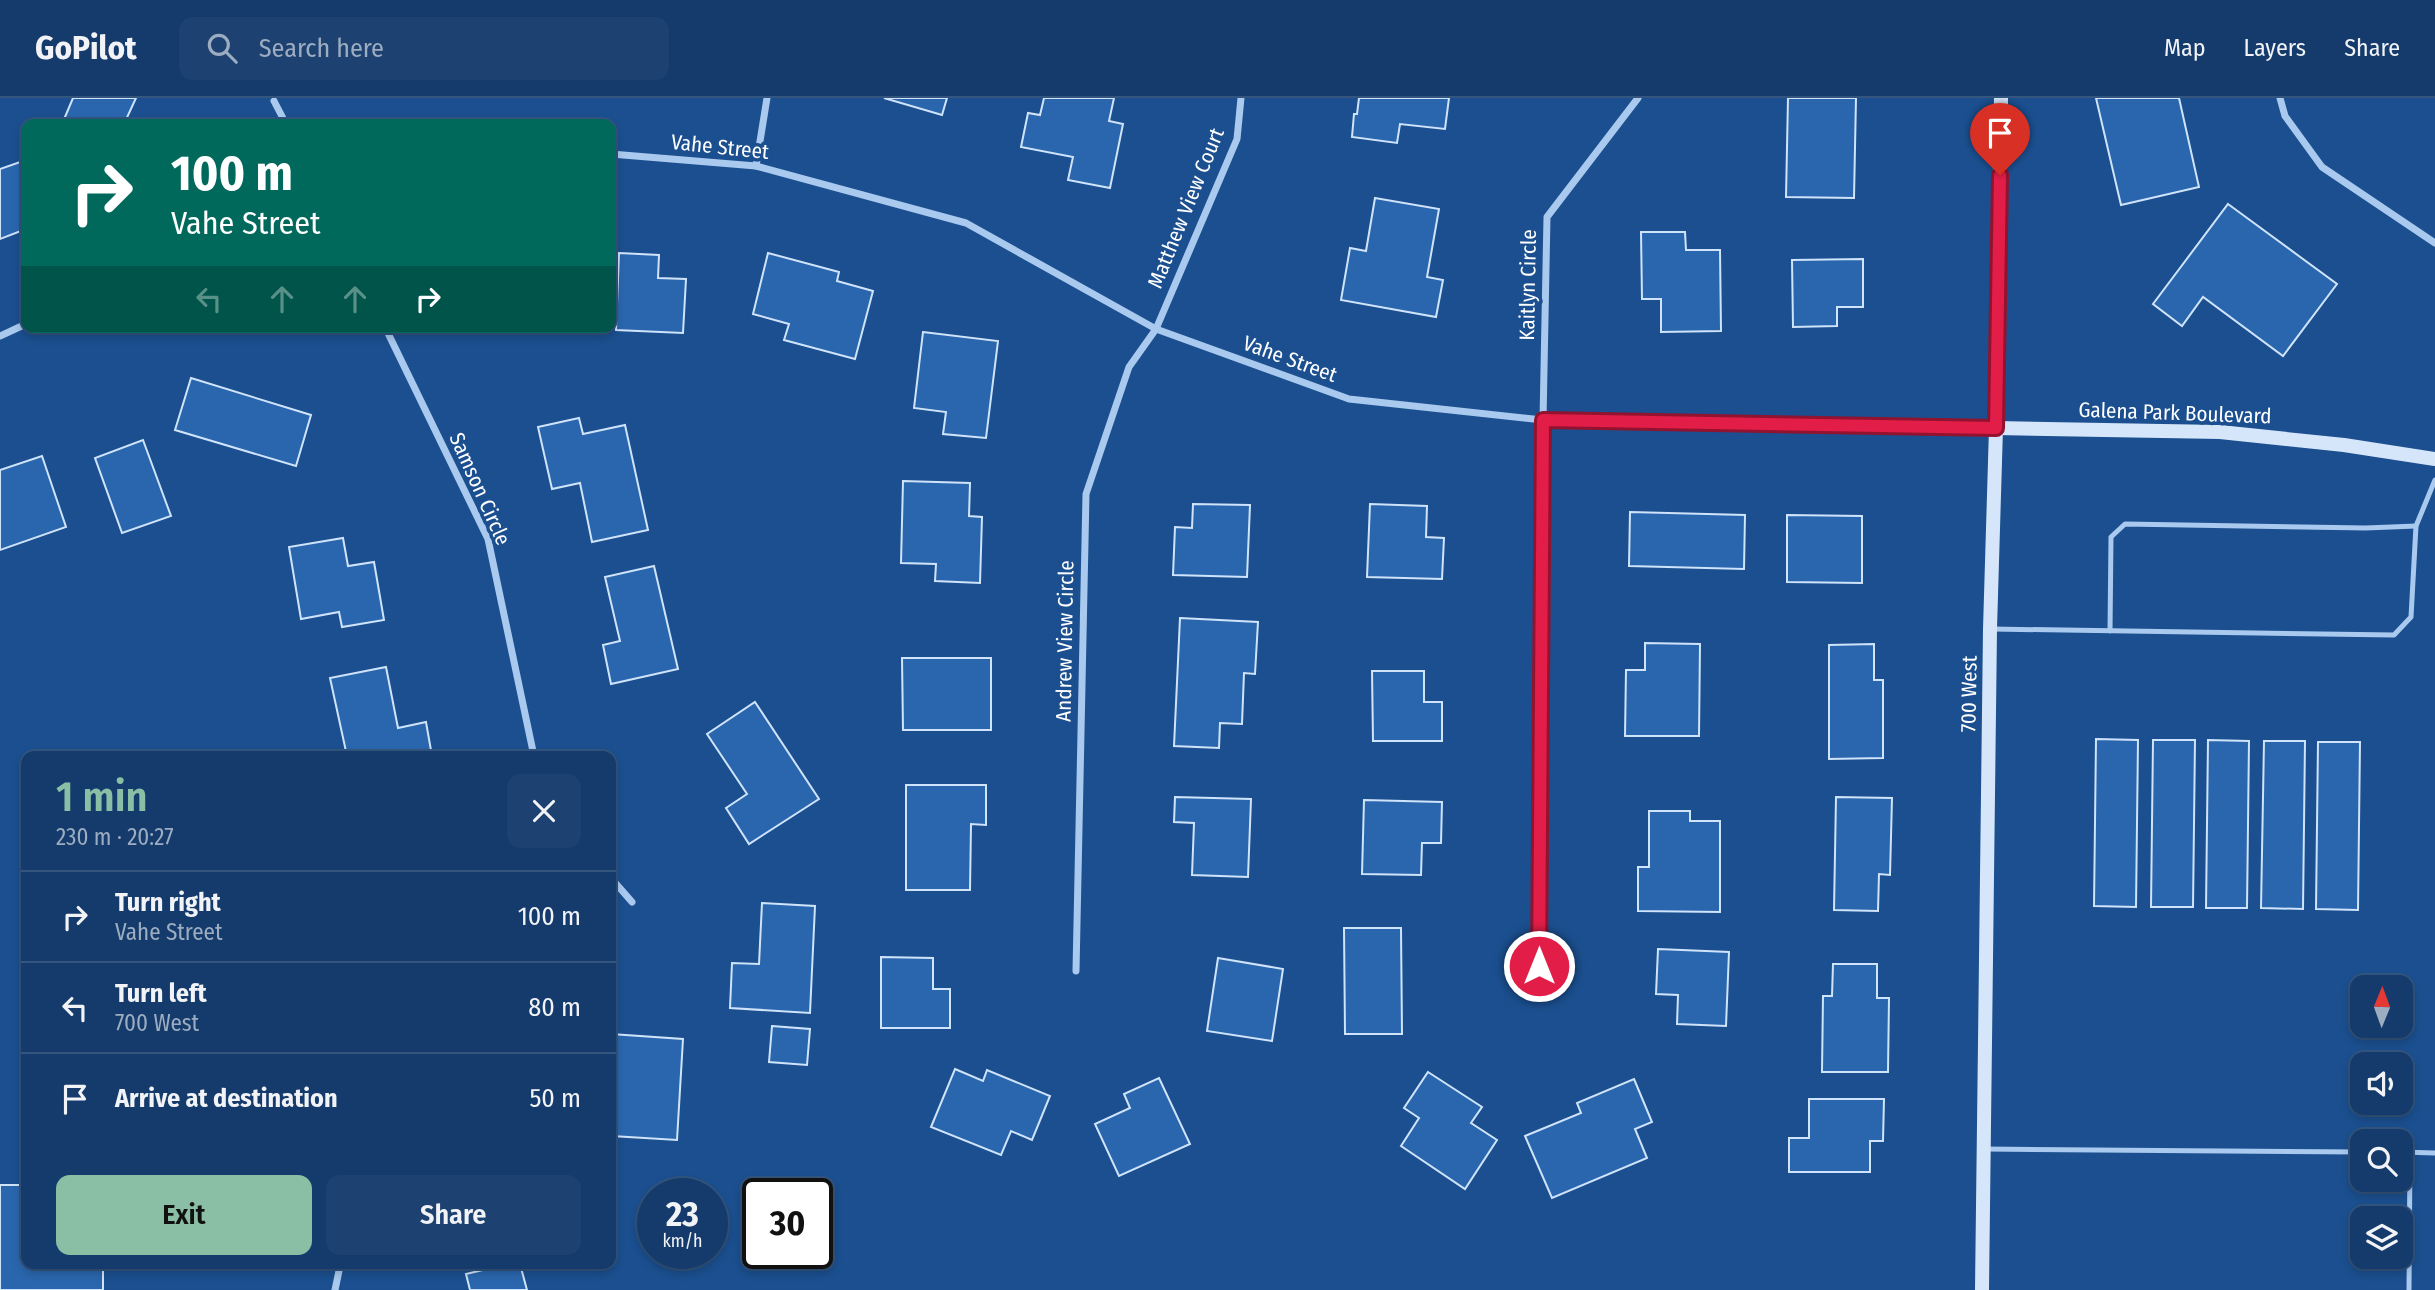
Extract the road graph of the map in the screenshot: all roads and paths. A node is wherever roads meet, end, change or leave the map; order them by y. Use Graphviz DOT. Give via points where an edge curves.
graph roads {
  1 [pos="767,98"];
  2 [pos="1241,98"];
  3 [pos="1638,98"];
  4 [pos="2001,98"];
  5 [pos="2280,98"];
  6 [pos="274,100"];
  7 [pos="284,119"];
  8 [pos="616,154"];
  9 [pos="756,166"];
  10 [pos="2435,243"];
  11 [pos="21,326"];
  12 [pos="1156,329"];
  13 [pos="388,333"];
  14 [pos="0,336"];
  15 [pos="1543,420"];
  16 [pos="1996,428"];
  17 [pos="2435,459"];
  18 [pos="2435,480"];
  19 [pos="2416,526"];
  20 [pos="1990,629"];
  21 [pos="2110,631"];
  22 [pos="533,751"];
  23 [pos="616,884"];
  24 [pos="632,902"];
  25 [pos="1539,966"];
  26 [pos="1076,971"];
  27 [pos="1984,1149"];
  28 [pos="2350,1152"];
  29 [pos="2413,1152"];
  30 [pos="2435,1153"];
  31 [pos="2410,1192"];
  32 [pos="339,1269"];
  33 [pos="335,1290"];
  34 [pos="1982,1290"];
  35 [pos="2409,1290"];
  1 -- 9 [label="street"];
  2 -- 12 [label="street, Matthew View Court" via="1237,139"];
  3 -- 15 [label="street, Kaitlyn Circle" via="1547,217"];
  4 -- 16 [label="street, 700 West"];
  5 -- 10 [label="street" via="2285,116 2322,167"];
  6 -- 7 [label="street"];
  8 -- 9 [label="street, Vahe Street"];
  9 -- 12 [label="street, Vahe Street" via="966,223"];
  11 -- 14 [label="street"];
  12 -- 15 [label="street, Vahe Street" via="1349,399"];
  12 -- 26 [label="street, Andrew View Circle" via="1129,367 1086,494"];
  13 -- 22 [label="street, Samson Circle" via="488,538"];
  15 -- 16 [label="street, Vahe Street"];
  15 -- 25 [label="street, Kaitlyn Circle"];
  16 -- 17 [label="street, Galena Park Boulevard" via="2220,432"];
  16 -- 20 [label="street, 700 West"];
  18 -- 19 [label="lane"];
  19 -- 21 [label="lane" via="2411,617 2394,635"];
  19 -- 21 [label="lane" via="2125,524 2111,537"];
  20 -- 21 [label="lane"];
  20 -- 27 [label="street, 700 West"];
  23 -- 24 [label="street"];
  27 -- 28 [label="lane"];
  27 -- 34 [label="street, 700 West"];
  29 -- 30 [label="lane"];
  31 -- 35 [label="lane"];
  32 -- 33 [label="street"];
}
